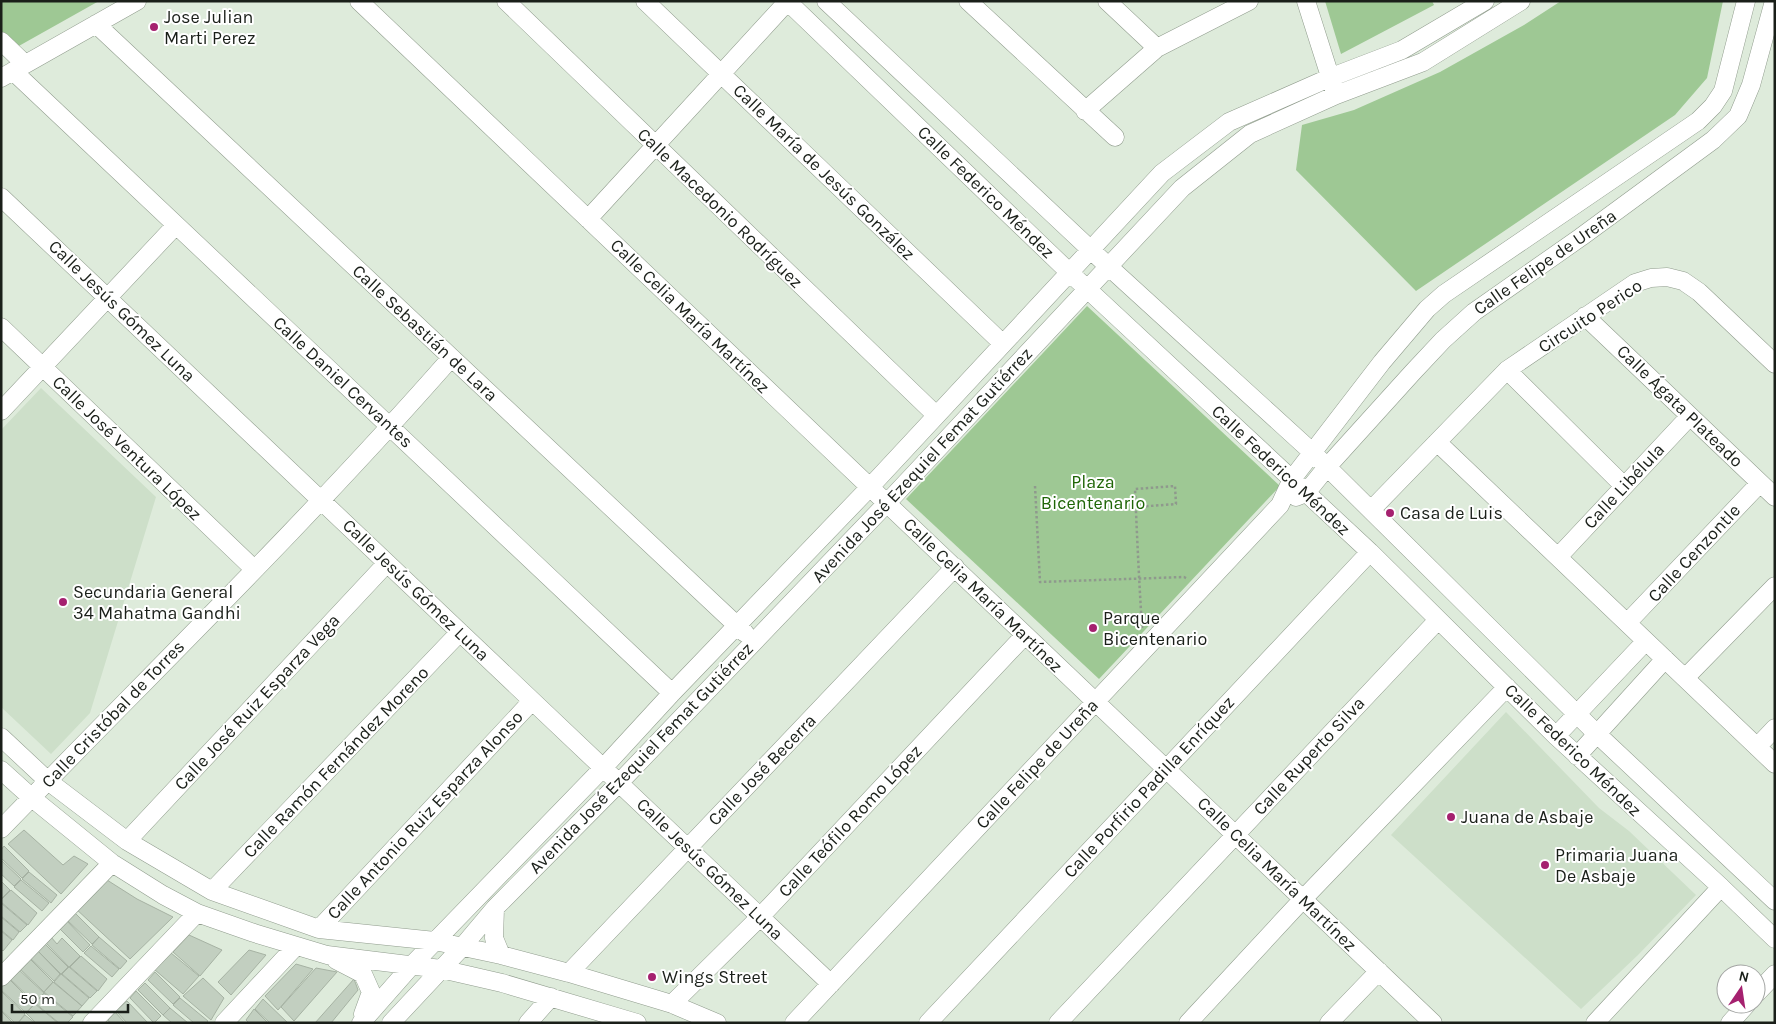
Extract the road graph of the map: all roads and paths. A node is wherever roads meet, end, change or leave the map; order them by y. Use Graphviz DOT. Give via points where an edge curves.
graph roads {
  1 [pos="137,1"];
  2 [pos="359,1"];
  3 [pos="506,1"];
  4 [pos="645,1"];
  5 [pos="826,1"];
  6 [pos="1107,1"];
  7 [pos="1249,1"];
  8 [pos="1306,1"];
  9 [pos="1485,1"];
  10 [pos="1521,1"];
  11 [pos="1746,1"];
  12 [pos="1774,1"];
  13 [pos="787,2"];
  14 [pos="971,2"];
  15 [pos="96,24"];
  16 [pos="1,41"];
  17 [pos="1157,48"];
  18 [pos="13,71"];
  19 [pos="721,74"];
  20 [pos="1329,78"];
  21 [pos="1336,95"];
  22 [pos="1085,111"];
  23 [pos="1115,137"];
  24 [pos="655,145"];
  25 [pos="1,197"];
  26 [pos="588,219"];
  27 [pos="176,225"];
  28 [pos="1090,249"];
  29 [pos="1108,266"];
  30 [pos="1069,272"];
  31 [pos="1087,289"];
  32 [pos="108,298"];
  33 [pos="1585,316"];
  34 [pos="1,327"];
  35 [pos="1002,343"];
  36 [pos="451,358"];
  37 [pos="1775,364"];
  38 [pos="43,367"];
  39 [pos="1508,370"];
  40 [pos="1,411"];
  41 [pos="936,415"];
  42 [pos="1690,416"];
  43 [pos="390,427"];
  44 [pos="1437,442"];
  45 [pos="1312,452"];
  46 [pos="1327,467"];
  47 [pos="1292,479"];
  48 [pos="1760,483"];
  49 [pos="1035,486"];
  50 [pos="1624,486"];
  51 [pos="870,487"];
  52 [pos="1306,493"];
  53 [pos="1775,497"];
  54 [pos="321,500"];
  55 [pos="887,503"];
  56 [pos="1280,505"];
  57 [pos="1136,507"];
  58 [pos="1371,510"];
  59 [pos="1370,552"];
  60 [pos="1558,557"];
  61 [pos="387,563"];
  62 [pos="955,568"];
  63 [pos="254,569"];
  64 [pos="1139,578"];
  65 [pos="1775,586"];
  66 [pos="1201,590"];
  67 [pos="1438,620"];
  68 [pos="1627,623"];
  69 [pos="737,626"];
  70 [pos="460,632"];
  71 [pos="1025,635"];
  72 [pos="1154,639"];
  73 [pos="754,642"];
  74 [pos="1645,642"];
  75 [pos="1665,659"];
  76 [pos="1685,678"];
  77 [pos="1507,687"];
  78 [pos="672,693"];
  79 [pos="532,701"];
  80 [pos="1096,702"];
  81 [pos="1578,713"];
  82 [pos="1775,728"];
  83 [pos="1597,734"];
  84 [pos="1556,736"];
  85 [pos="1,737"];
  86 [pos="1757,747"];
  87 [pos="1577,756"];
  88 [pos="1775,764"];
  89 [pos="603,768"];
  90 [pos="1166,768"];
  91 [pos="1,770"];
  92 [pos="48,781"];
  93 [pos="619,783"];
  94 [pos="32,798"];
  95 [pos="1,830"];
  96 [pos="1235,834"];
  97 [pos="127,841"];
  98 [pos="687,848"];
  99 [pos="112,863"];
  100 [pos="1721,888"];
  101 [pos="212,892"];
  102 [pos="1303,899"];
  103 [pos="1775,900"];
  104 [pos="494,908"];
  105 [pos="198,913"];
  106 [pos="760,917"];
  107 [pos="318,929"];
  108 [pos="1775,939"];
  109 [pos="435,941"];
  110 [pos="296,946"];
  111 [pos="463,946"];
  112 [pos="501,954"];
  113 [pos="327,955"];
  114 [pos="412,965"];
  115 [pos="441,969"];
  116 [pos="1379,971"];
  117 [pos="569,972"];
  118 [pos="1775,974"];
  119 [pos="1,977"];
  120 [pos="1766,983"];
  121 [pos="830,984"];
  122 [pos="551,997"];
  123 [pos="672,1004"];
  124 [pos="92,1023"];
  125 [pos="224,1023"];
  126 [pos="360,1023"];
  127 [pos="391,1023"];
  128 [pos="528,1023"];
  129 [pos="636,1023"];
  130 [pos="717,1023"];
  131 [pos="794,1023"];
  132 [pos="928,1023"];
  133 [pos="1058,1023"];
  134 [pos="1188,1023"];
  135 [pos="1329,1023"];
  136 [pos="1433,1023"];
  137 [pos="1595,1023"];
  1 -- 15 [label="street"];
  2 -- 26 [label="street, Calle Celia María Martínez"];
  3 -- 24 [label="street, Calle Macedonio Rodríguez"];
  4 -- 19 [label="street, Calle María de Jesús González"];
  5 -- 28 [label="street, Calle Federico Méndez"];
  6 -- 17 [label="street"];
  7 -- 17 [label="street"];
  8 -- 20 [label="street"];
  9 -- 20 [label="street, Avenida José Ezequiel Femat Gutiérrez" via="1402,50"];
  10 -- 21 [label="street, Avenida José Ezequiel Femat Gutiérrez" via="1423,62"];
  11 -- 45 [label="street, Calle Felipe de Ureña" via="1723,91 1713,106 1698,121 1444,294 1382,362"];
  12 -- 46 [label="street, Calle Felipe de Ureña" via="1751,85 1738,116 1713,140 1474,312 1443,340"];
  13 -- 19 [label="street"];
  13 -- 30 [label="street, Calle Federico Méndez"];
  14 -- 22 [label="street"];
  15 -- 18 [label="street"];
  15 -- 36 [label="street, Calle Sebastián de Lara"];
  16 -- 18 [label="street, Calle Daniel Cervantes"];
  17 -- 22 [label="street"];
  18 -- 27 [label="street, Calle Daniel Cervantes"];
  19 -- 24 [label="street"];
  19 -- 35 [label="street, Calle María de Jesús González"];
  20 -- 21 [label="street"];
  20 -- 28 [label="street, Avenida José Ezequiel Femat Gutiérrez" via="1229,122 1162,174"];
  21 -- 29 [label="street, Avenida José Ezequiel Femat Gutiérrez" via="1250,134 1182,188"];
  22 -- 23 [label="street"];
  24 -- 26 [label="street"];
  24 -- 41 [label="street, Calle Macedonio Rodríguez"];
  25 -- 32 [label="street, Calle Jesús Gómez Luna"];
  26 -- 51 [label="street, Calle Celia María Martínez"];
  27 -- 32 [label="street"];
  27 -- 43 [label="street, Calle Daniel Cervantes"];
  28 -- 29 [label="street, Calle Federico Méndez"];
  28 -- 30 [label="street, Avenida José Ezequiel Femat Gutiérrez"];
  29 -- 31 [label="street, Avenida José Ezequiel Femat Gutiérrez"];
  29 -- 45 [label="street, Calle Federico Méndez"];
  30 -- 31 [label="street, Calle Federico Méndez"];
  30 -- 35 [label="street, Avenida José Ezequiel Femat Gutiérrez"];
  31 -- 47 [label="street, Calle Federico Méndez"];
  31 -- 55 [label="street, Avenida José Ezequiel Femat Gutiérrez"];
  32 -- 38 [label="street"];
  32 -- 54 [label="street, Calle Jesús Gómez Luna"];
  33 -- 37 [label="street, Circuito Perico" via="1635,283 1666,277 1683,281 1699,292"];
  33 -- 39 [label="street, Circuito Perico"];
  33 -- 42 [label="street, Calle Ágata Plateado"];
  34 -- 38 [label="street, Calle José Ventura López"];
  35 -- 41 [label="street, Avenida José Ezequiel Femat Gutiérrez"];
  36 -- 43 [label="street, Calle Cristóbal de Torres"];
  36 -- 69 [label="street, Calle Sebastián de Lara"];
  38 -- 40 [label="street"];
  38 -- 63 [label="street, Calle José Ventura López"];
  39 -- 44 [label="street, Circuito Perico"];
  39 -- 50 [label="street"];
  41 -- 51 [label="street, Avenida José Ezequiel Femat Gutiérrez"];
  42 -- 48 [label="street, Calle Ágata Plateado"];
  42 -- 50 [label="street, Calle Libélula"];
  43 -- 54 [label="street, Calle Cristóbal de Torres"];
  43 -- 78 [label="street, Calle Daniel Cervantes"];
  44 -- 58 [label="street, Circuito Perico"];
  44 -- 60 [label="street"];
  45 -- 46 [label="street, Calle Federico Méndez"];
  45 -- 47 [label="street, Calle Felipe de Ureña"];
  46 -- 52 [label="street, Calle Felipe de Ureña"];
  46 -- 58 [label="street, Calle Federico Méndez"];
  47 -- 52 [label="street, Calle Federico Méndez"];
  47 -- 56 [label="street, Calle Felipe de Ureña"];
  48 -- 53 [label="street, Calle Ágata Plateado"];
  48 -- 68 [label="street, Calle Cenzontle"];
  49 -- 64 [label="path" via="1040,582"];
  50 -- 60 [label="street, Calle Libélula"];
  51 -- 55 [label="street, Calle Celia María Martínez"];
  51 -- 69 [label="street, Avenida José Ezequiel Femat Gutiérrez"];
  52 -- 56 [label="street, Calle Felipe de Ureña"];
  52 -- 59 [label="street, Calle Federico Méndez"];
  54 -- 61 [label="street, Calle Jesús Gómez Luna"];
  54 -- 63 [label="street, Calle Cristóbal de Torres"];
  55 -- 62 [label="street, Calle Celia María Martínez"];
  55 -- 73 [label="street, Avenida José Ezequiel Femat Gutiérrez"];
  56 -- 66 [label="street, Calle Felipe de Ureña"];
  57 -- 57 [label="path" via="1135,489 1174,486 1176,504"];
  57 -- 64 [label="path"];
  58 -- 81 [label="street, Calle Federico Méndez"];
  59 -- 67 [label="street, Calle Federico Méndez"];
  59 -- 90 [label="street, Calle Porfirio Padilla Enríquez"];
  60 -- 68 [label="street"];
  61 -- 70 [label="street, Calle Jesús Gómez Luna"];
  61 -- 97 [label="street, Calle José Ruiz Esparza Vega"];
  62 -- 71 [label="street, Calle Celia María Martínez"];
  62 -- 98 [label="street, Calle José Becerra"];
  63 -- 92 [label="street, Calle Cristóbal de Torres"];
  64 -- 66 [label="path" via="1184,577"];
  64 -- 72 [label="path" via="1142,627"];
  65 -- 76 [label="street"];
  66 -- 72 [label="street, Calle Felipe de Ureña"];
  67 -- 77 [label="street, Calle Federico Méndez"];
  67 -- 96 [label="street, Calle Ruperto Silva"];
  68 -- 74 [label="street"];
  69 -- 73 [label="street, Calle Sebastián de Lara"];
  69 -- 78 [label="street, Avenida José Ezequiel Femat Gutiérrez"];
  70 -- 79 [label="street, Calle Jesús Gómez Luna"];
  70 -- 101 [label="street, Calle Ramón Fernández Moreno"];
  71 -- 80 [label="street, Calle Celia María Martínez"];
  71 -- 106 [label="street, Calle Teófilo Romo López"];
  72 -- 80 [label="street, Calle Felipe de Ureña"];
  73 -- 93 [label="street, Avenida José Ezequiel Femat Gutiérrez"];
  74 -- 75 [label="street"];
  74 -- 81 [label="street"];
  75 -- 76 [label="street"];
  75 -- 83 [label="street"];
  76 -- 86 [label="street"];
  77 -- 84 [label="street, Calle Federico Méndez"];
  77 -- 102 [label="street"];
  78 -- 89 [label="street, Avenida José Ezequiel Femat Gutiérrez"];
  79 -- 89 [label="street, Calle Jesús Gómez Luna"];
  79 -- 107 [label="street, Calle Antonio Ruiz Esparza Alonso"];
  80 -- 90 [label="street, Calle Celia María Martínez"];
  80 -- 121 [label="street, Calle Felipe de Ureña"];
  81 -- 83 [label="street, Calle Federico Méndez"];
  81 -- 84 [label="street"];
  82 -- 86 [label="street"];
  83 -- 87 [label="street"];
  83 -- 103 [label="street, Calle Federico Méndez"];
  84 -- 87 [label="street, Calle Federico Méndez"];
  85 -- 92 [label="street"];
  86 -- 88 [label="street"];
  87 -- 100 [label="street, Calle Federico Méndez"];
  89 -- 93 [label="street, Calle Jesús Gómez Luna"];
  89 -- 109 [label="street, Avenida José Ezequiel Femat Gutiérrez"];
  90 -- 96 [label="street, Calle Celia María Martínez"];
  90 -- 132 [label="street, Calle Porfirio Padilla Enríquez"];
  91 -- 94 [label="street"];
  92 -- 94 [label="street, Calle Cristóbal de Torres"];
  92 -- 97 [label="street"];
  93 -- 98 [label="street, Calle Jesús Gómez Luna"];
  93 -- 104 [label="street, Avenida José Ezequiel Femat Gutiérrez"];
  94 -- 95 [label="street, Calle Cristóbal de Torres"];
  94 -- 99 [label="street"];
  96 -- 102 [label="street, Calle Celia María Martínez"];
  96 -- 133 [label="street, Calle Ruperto Silva"];
  97 -- 101 [label="street"];
  98 -- 106 [label="street, Calle Jesús Gómez Luna"];
  98 -- 117 [label="street, Calle José Becerra"];
  99 -- 105 [label="street"];
  99 -- 119 [label="street"];
  100 -- 108 [label="street, Calle Federico Méndez"];
  100 -- 137 [label="street"];
  101 -- 107 [label="street"];
  102 -- 116 [label="street, Calle Celia María Martínez"];
  102 -- 134 [label="street"];
  104 -- 111 [label="street, Avenida José Ezequiel Femat Gutiérrez"];
  104 -- 112 [label="street" via="494,938"];
  105 -- 110 [label="street"];
  105 -- 124 [label="street"];
  106 -- 121 [label="street, Calle Jesús Gómez Luna"];
  106 -- 123 [label="street, Calle Teófilo Romo López"];
  107 -- 109 [label="street"];
  109 -- 111 [label="street"];
  109 -- 114 [label="street, Avenida José Ezequiel Femat Gutiérrez"];
  110 -- 113 [label="street"];
  110 -- 125 [label="street"];
  111 -- 112 [label="street"];
  111 -- 115 [label="street, Avenida José Ezequiel Femat Gutiérrez"];
  112 -- 117 [label="street"];
  113 -- 114 [label="street"];
  113 -- 126 [label="street" via="363,974 371,992"];
  114 -- 115 [label="street"];
  114 -- 126 [label="street, Avenida José Ezequiel Femat Gutiérrez"];
  115 -- 122 [label="street"];
  115 -- 127 [label="street, Avenida José Ezequiel Femat Gutiérrez"];
  116 -- 135 [label="street"];
  116 -- 136 [label="street, Calle Celia María Martínez"];
  117 -- 123 [label="street"];
  118 -- 120 [label="street"];
  121 -- 131 [label="street, Calle Felipe de Ureña"];
  122 -- 128 [label="street"];
  122 -- 129 [label="street"];
  123 -- 130 [label="street"];
}
